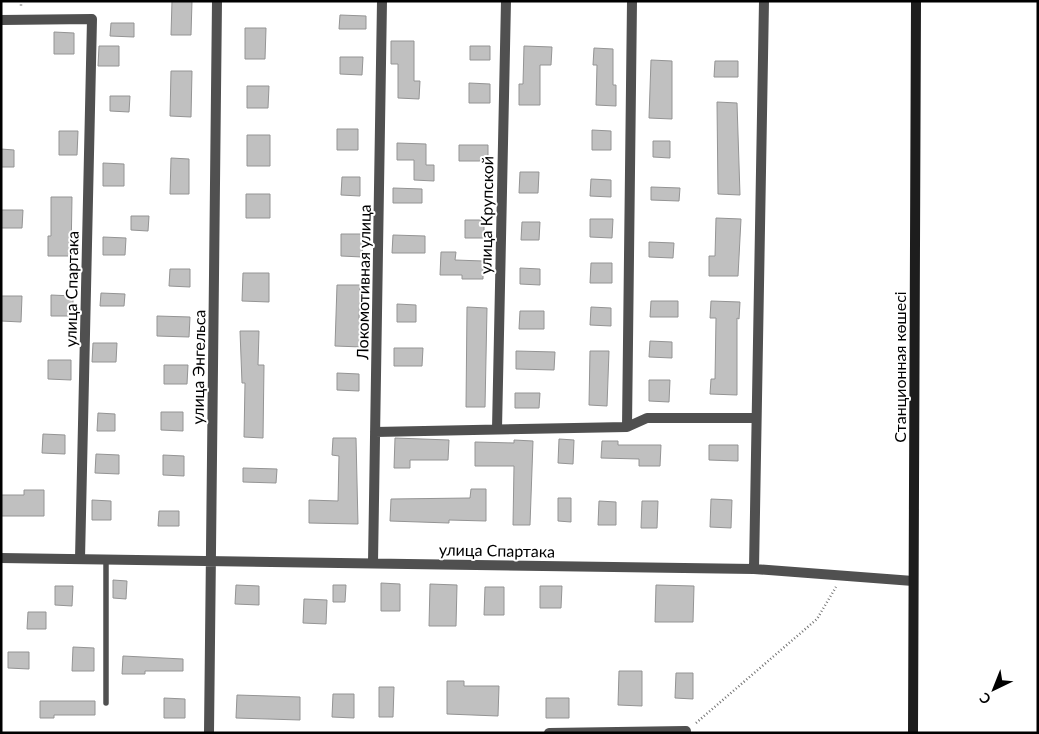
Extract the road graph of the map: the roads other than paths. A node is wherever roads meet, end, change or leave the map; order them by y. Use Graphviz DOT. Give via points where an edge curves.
graph roads {
  1 [pos="217,1"];
  2 [pos="382,1"];
  3 [pos="506,1"];
  4 [pos="632,1"];
  5 [pos="764,1"];
  6 [pos="916,1"];
  7 [pos="1,20"];
  8 [pos="756,418"];
  9 [pos="627,427"];
  10 [pos="497,429"];
  11 [pos="375,432"];
  12 [pos="1,558"];
  13 [pos="80,559"];
  14 [pos="106,559"];
  15 [pos="210,561"];
  16 [pos="373,563"];
  17 [pos="754,569"];
  18 [pos="913,581"];
  19 [pos="106,703"];
  20 [pos="686,731"];
  21 [pos="209,733"];
  22 [pos="549,733"];
  23 [pos="912,733"];
  1 -- 15 [label="street, улица Энгельса"];
  2 -- 11 [label="street, Локомотивная улица"];
  3 -- 10 [label="street, улица Крупской"];
  4 -- 9 [label="street"];
  5 -- 8 [label="street"];
  6 -- 18 [label="street, Станционная көшесі"];
  7 -- 13 [label="street, улица Спартака" via="92,19"];
  8 -- 9 [label="street" via="647,418"];
  8 -- 17 [label="street"];
  9 -- 10 [label="street"];
  10 -- 11 [label="street"];
  11 -- 16 [label="street, Локомотивная улица"];
  12 -- 13 [label="street, улица Спартака"];
  13 -- 14 [label="street, улица Спартака"];
  14 -- 15 [label="street, улица Спартака"];
  14 -- 19 [label="lane"];
  15 -- 16 [label="street, улица Спартака"];
  15 -- 21 [label="street, улица Энгельса"];
  16 -- 17 [label="street, улица Спартака"];
  17 -- 18 [label="street, улица Спартака"];
  18 -- 23 [label="street, Станционная көшесі"];
  20 -- 22 [label="street"];
}
